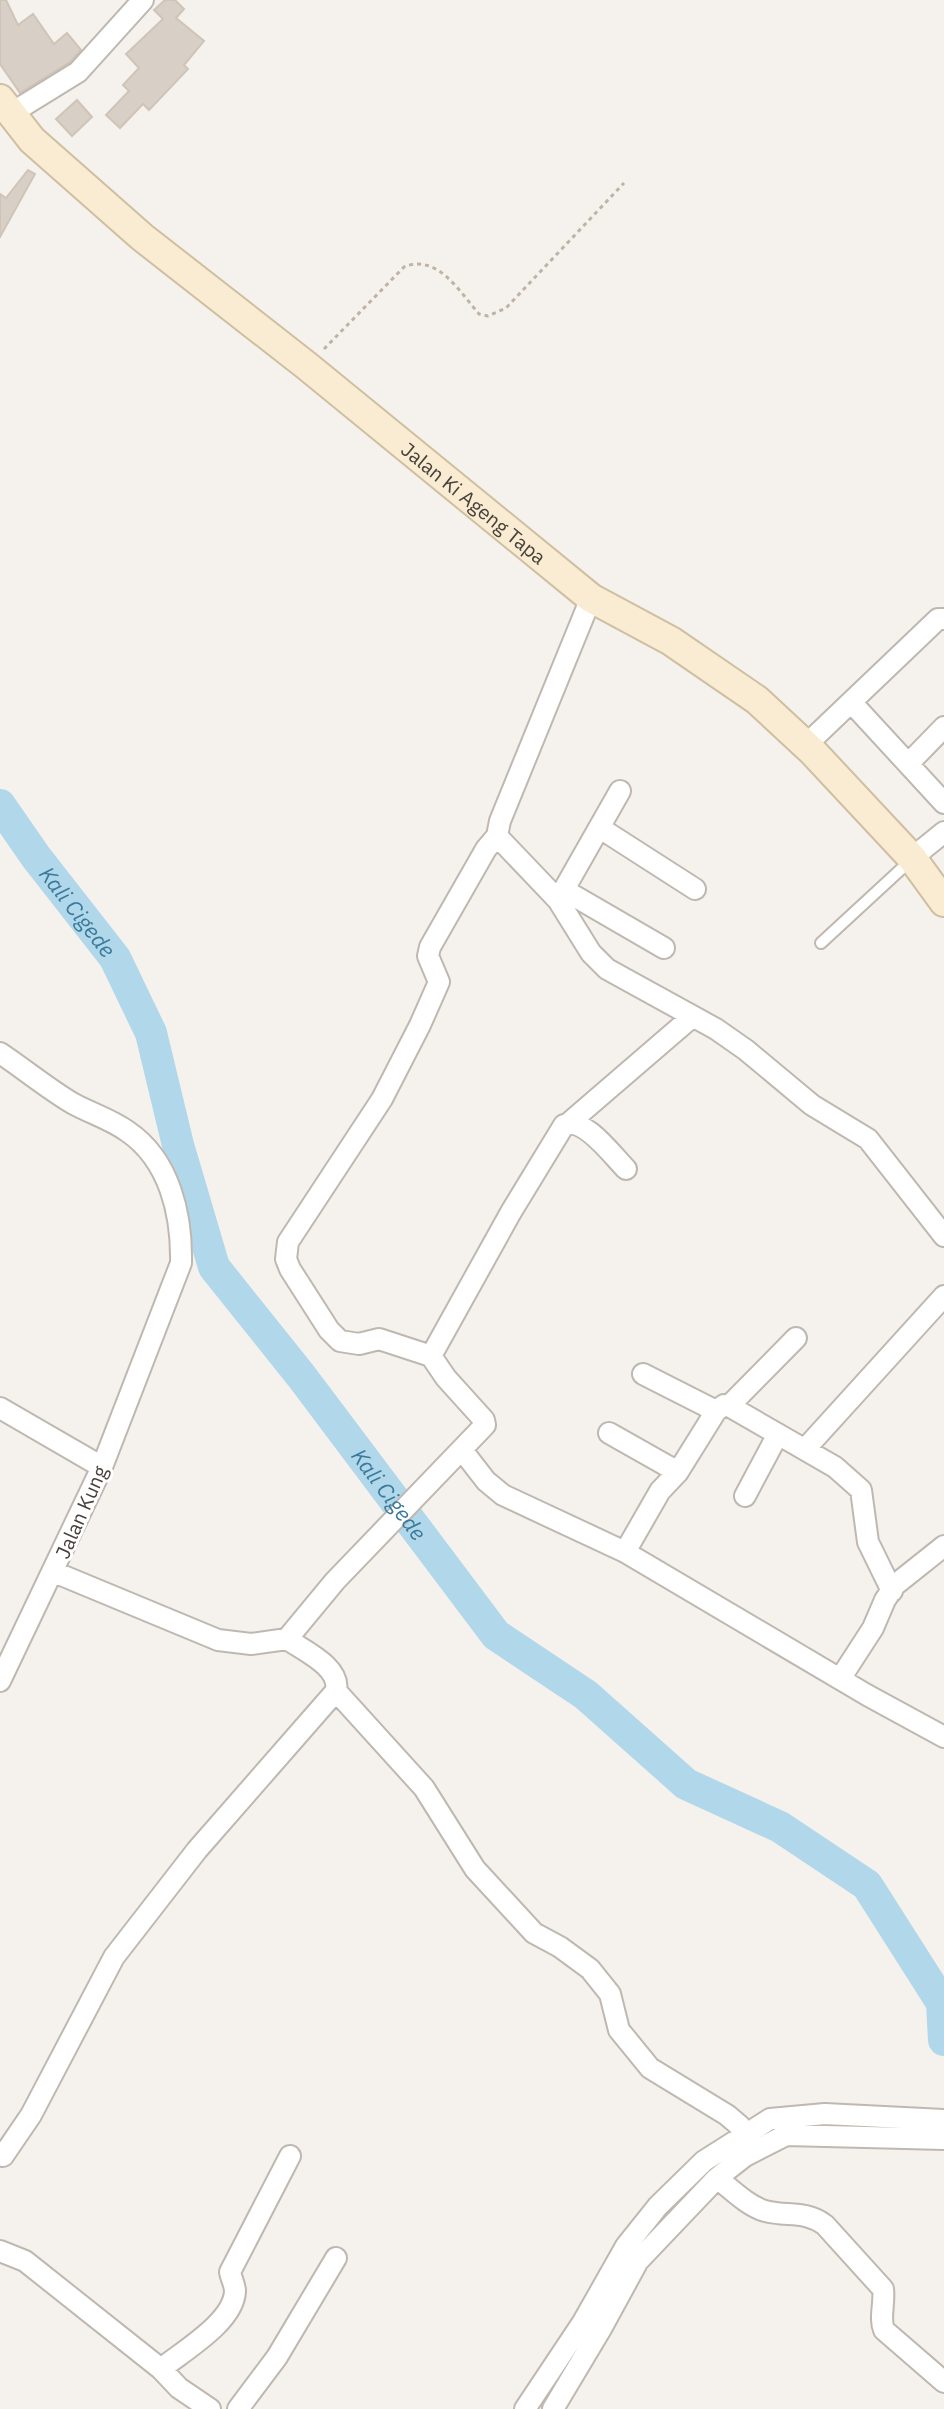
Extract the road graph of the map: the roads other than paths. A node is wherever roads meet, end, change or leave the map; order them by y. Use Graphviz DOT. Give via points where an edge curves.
graph roads {
  1 [pos="143,0"];
  2 [pos="5,107"];
  3 [pos="591,598"];
  4 [pos="944,619"];
  5 [pos="851,702"];
  6 [pos="944,727"];
  7 [pos="806,745"];
  8 [pos="909,763"];
  9 [pos="620,791"];
  10 [pos="944,803"];
  11 [pos="600,828"];
  12 [pos="944,832"];
  13 [pos="497,836"];
  14 [pos="912,858"];
  15 [pos="695,889"];
  16 [pos="561,895"];
  17 [pos="944,902"];
  18 [pos="821,943"];
  19 [pos="664,948"];
  20 [pos="692,1017"];
  21 [pos="0,1053"];
  22 [pos="570,1122"];
  23 [pos="626,1169"];
  24 [pos="944,1236"];
  25 [pos="944,1296"];
  26 [pos="796,1338"];
  27 [pos="431,1356"];
  28 [pos="643,1374"];
  29 [pos="0,1408"];
  30 [pos="723,1409"];
  31 [pos="609,1433"];
  32 [pos="778,1434"];
  33 [pos="806,1448"];
  34 [pos="462,1450"];
  35 [pos="102,1467"];
  36 [pos="678,1472"];
  37 [pos="745,1496"];
  38 [pos="944,1546"];
  39 [pos="625,1552"];
  40 [pos="54,1572"];
  41 [pos="892,1591"];
  42 [pos="287,1639"];
  43 [pos="840,1679"];
  44 [pos="0,1681"];
  45 [pos="336,1691"];
  46 [pos="944,1737"];
  47 [pos="944,2120"];
  48 [pos="897,2128"];
  49 [pos="944,2139"];
  50 [pos="744,2146"];
  51 [pos="1,2156"];
  52 [pos="290,2156"];
  53 [pos="717,2178"];
  54 [pos="0,2251"];
  55 [pos="336,2258"];
  56 [pos="161,2369"];
  57 [pos="944,2382"];
  58 [pos="210,2409"];
  59 [pos="238,2409"];
  60 [pos="525,2409"];
  61 [pos="553,2409"];
  1 -- 2 [label="street" via="78,72"];
  2 -- 3 [label="street, Jalan Ki Ageng Tapa" via="62,169 142,237"];
  3 -- 7 [label="street, Jalan Ki Ageng Tapa" via="720,672"];
  3 -- 13 [label="street"];
  4 -- 5 [label="street"];
  5 -- 7 [label="street"];
  5 -- 8 [label="street"];
  6 -- 8 [label="street"];
  7 -- 14 [label="street, Jalan Ki Ageng Tapa"];
  8 -- 10 [label="street"];
  9 -- 11 [label="street"];
  11 -- 15 [label="street"];
  11 -- 16 [label="street"];
  12 -- 14 [label="street"];
  13 -- 16 [label="street"];
  13 -- 27 [label="street" via="430,947 428,956 439,982 420,1025 382,1099 307,1210 286,1252 290,1269 340,1341 379,1339"];
  14 -- 17 [label="street, Jalan Ki Ageng Tapa"];
  14 -- 18 [label="lane"];
  16 -- 19 [label="street"];
  16 -- 20 [label="street" via="591,953 607,969"];
  20 -- 22 [label="street"];
  20 -- 24 [label="street" via="746,1050 819,1110 868,1139"];
  21 -- 35 [label="street, Jalan Kung" via="71,1102 126,1130 167,1179 182,1233 181,1263"];
  22 -- 23 [label="street" via="586,1128"];
  22 -- 27 [label="street" via="511,1212"];
  25 -- 33 [label="street"];
  26 -- 30 [label="street"];
  27 -- 34 [label="street" via="485,1423"];
  28 -- 30 [label="street"];
  29 -- 35 [label="street"];
  30 -- 32 [label="street"];
  30 -- 36 [label="street"];
  31 -- 36 [label="street"];
  32 -- 33 [label="street"];
  32 -- 37 [label="street"];
  33 -- 41 [label="street" via="861,1490 868,1542"];
  34 -- 39 [label="street" via="503,1495"];
  34 -- 42 [label="street" via="385,1527"];
  35 -- 40 [label="street, Jalan Kung"];
  36 -- 39 [label="street" via="660,1491"];
  38 -- 41 [label="street"];
  39 -- 43 [label="street"];
  40 -- 42 [label="street" via="218,1640 251,1644"];
  40 -- 44 [label="street, Jalan Kung"];
  41 -- 43 [label="street"];
  42 -- 45 [label="street" via="331,1670"];
  43 -- 46 [label="street"];
  45 -- 50 [label="street" via="424,1788 475,1869 534,1933 590,1969 610,1994 619,2030 650,2068 727,2115 740,2126"];
  45 -- 51 [label="street" via="197,1850 114,1957 31,2115"];
  47 -- 48 [label="street"];
  48 -- 49 [label="street"];
  48 -- 50 [label="street" via="786,2135"];
  50 -- 53 [label="street"];
  50 -- 60 [label="street" via="704,2161 658,2206 626,2246"];
  52 -- 56 [label="street" via="230,2272 235,2291 229,2310"];
  53 -- 57 [label="street" via="759,2209 800,2213 825,2225 883,2289 884,2330"];
  53 -- 61 [label="street" via="638,2261"];
  54 -- 56 [label="street" via="25,2261"];
  55 -- 59 [label="street" via="277,2357"];
  56 -- 58 [label="street"];
}
